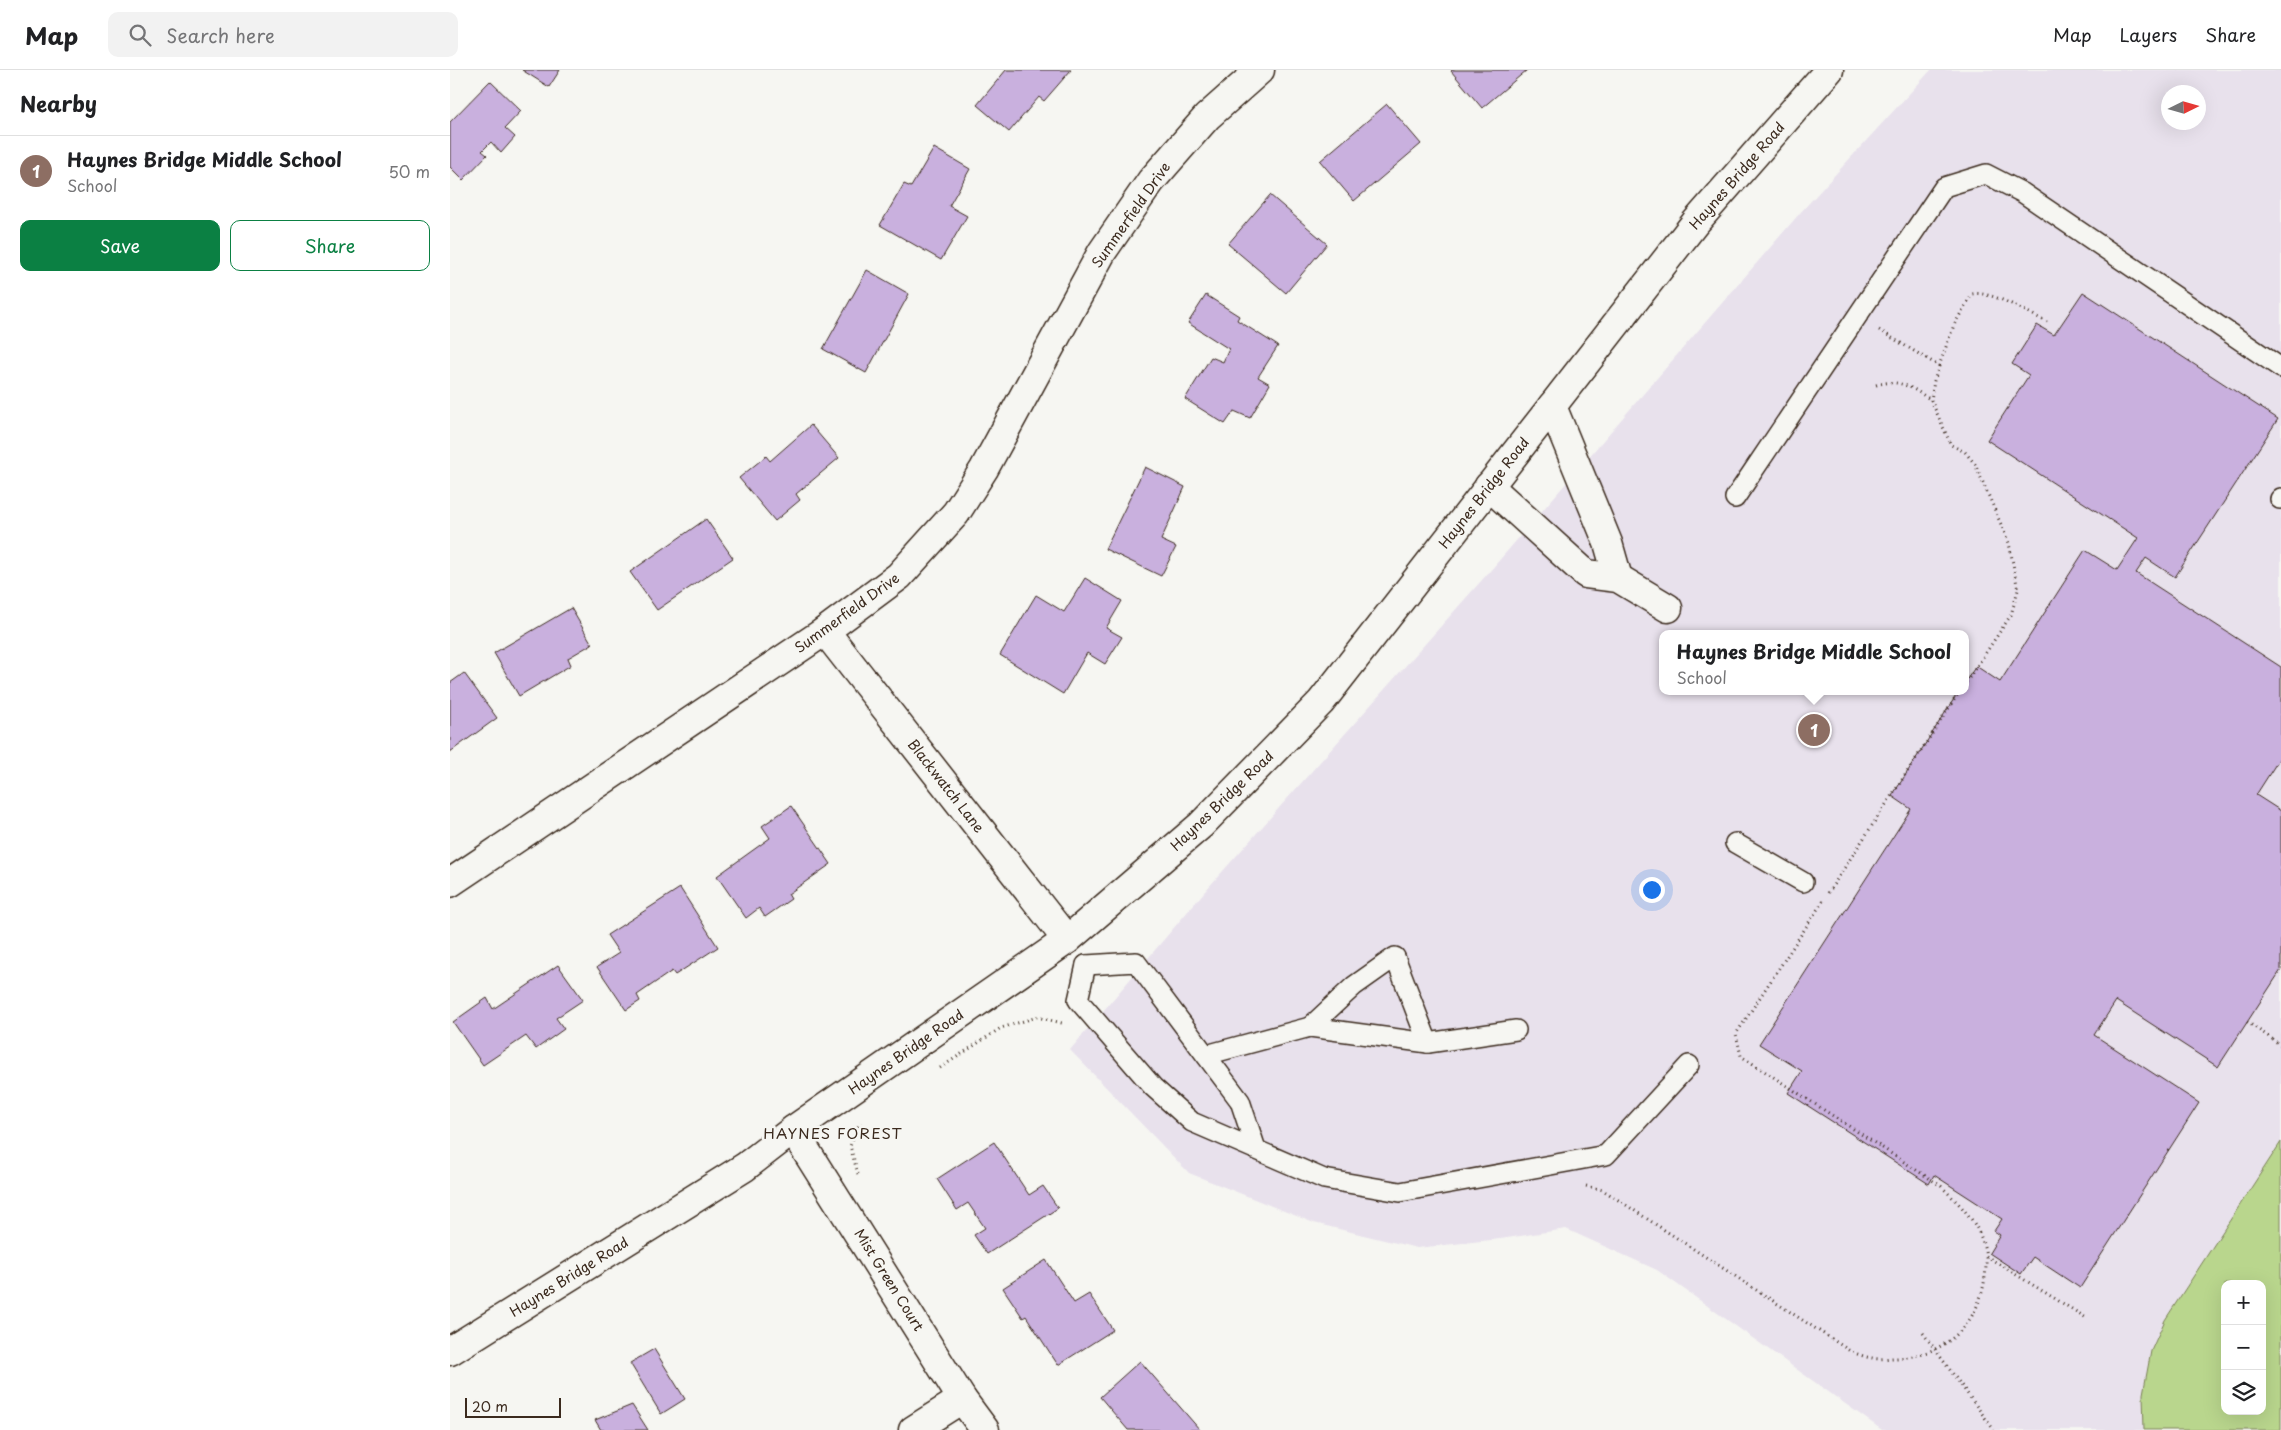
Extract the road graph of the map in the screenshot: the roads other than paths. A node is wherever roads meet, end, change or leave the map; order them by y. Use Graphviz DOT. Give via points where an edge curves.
graph roads {
  1 [pos="1260,70"];
  2 [pos="1829,70"];
  3 [pos="2281,368"];
  4 [pos="1552,406"];
  5 [pos="1489,486"];
  6 [pos="1735,498"];
  7 [pos="1618,578"];
  8 [pos="1668,608"];
  9 [pos="825,631"];
  10 [pos="1735,843"];
  11 [pos="1803,882"];
  12 [pos="450,883"];
  13 [pos="1067,940"];
  14 [pos="1086,964"];
  15 [pos="1310,1027"];
  16 [pos="1516,1030"];
  17 [pos="1428,1043"];
  18 [pos="1206,1055"];
  19 [pos="1689,1065"];
  20 [pos="793,1130"];
  21 [pos="1256,1148"];
  22 [pos="450,1351"];
  23 [pos="962,1399"];
  24 [pos="913,1430"];
  25 [pos="985,1430"];
  1 -- 9 [label="street, Summerfield Drive" via="1207,116 1151,181 1102,252 984,469 956,513 900,576"];
  2 -- 4 [label="street, Haynes Bridge Road" via="1695,222"];
  3 -- 6 [label="lane" via="2023,193 1986,174 1944,187"];
  4 -- 5 [label="street, Haynes Bridge Road"];
  4 -- 7 [label="street" via="1608,543"];
  5 -- 7 [label="street" via="1586,574"];
  5 -- 13 [label="street, Haynes Bridge Road" via="1321,702 1201,825"];
  7 -- 8 [label="street"];
  9 -- 12 [label="street, Summerfield Drive"];
  9 -- 13 [label="street, Blackwatch Lane"];
  10 -- 11 [label="lane"];
  13 -- 14 [label="lane"];
  13 -- 20 [label="street, Haynes Bridge Road"];
  14 -- 18 [label="lane" via="1136,962"];
  14 -- 21 [label="lane" via="1078,1000 1153,1086 1192,1122"];
  15 -- 17 [label="lane"];
  15 -- 17 [label="lane" via="1354,986 1395,957"];
  15 -- 18 [label="lane"];
  16 -- 17 [label="lane"];
  18 -- 21 [label="lane" via="1240,1101"];
  19 -- 21 [label="lane" via="1606,1155 1596,1157 1400,1192 1324,1179"];
  20 -- 22 [label="street, Haynes Bridge Road" via="746,1167"];
  20 -- 23 [label="street, Mist Green Court"];
  23 -- 24 [label="street"];
  23 -- 25 [label="street, Mist Green Court"];
}
